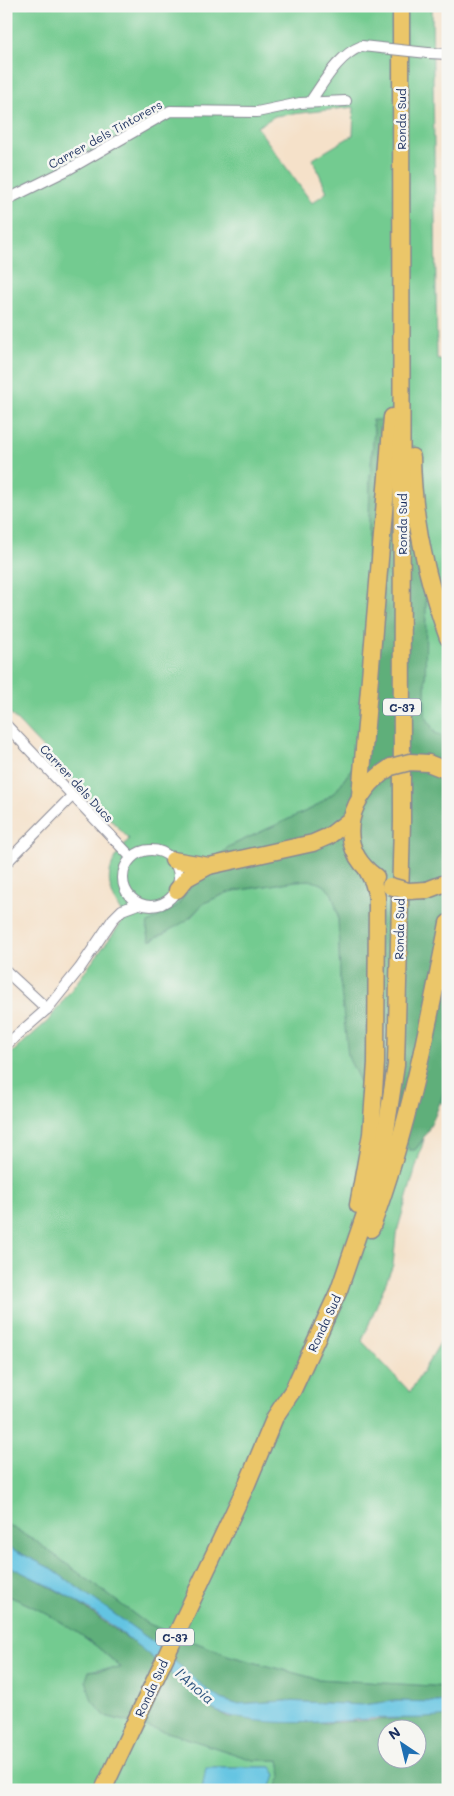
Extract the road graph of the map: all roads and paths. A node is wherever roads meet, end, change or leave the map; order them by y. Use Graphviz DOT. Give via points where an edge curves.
graph roads {
  1 [pos="401,6"];
  2 [pos="448,54"];
  3 [pos="346,101"];
  4 [pos="310,102"];
  5 [pos="6,200"];
  6 [pos="402,373"];
  7 [pos="448,638"];
  8 [pos="6,725"];
  9 [pos="448,771"];
  10 [pos="72,796"];
  11 [pos="360,796"];
  12 [pos="351,819"];
  13 [pos="313,843"];
  14 [pos="355,852"];
  15 [pos="131,857"];
  16 [pos="173,860"];
  17 [pos="6,863"];
  18 [pos="209,866"];
  19 [pos="367,870"];
  20 [pos="448,882"];
  21 [pos="176,890"];
  22 [pos="138,904"];
  23 [pos="448,922"];
  24 [pos="6,971"];
  25 [pos="47,1009"];
  26 [pos="6,1045"];
  27 [pos="293,1390"];
  28 [pos="103,1790"];
  1 -- 6 [label="highway, Ronda Sud / C-37"];
  2 -- 4 [label="street, bridge" via="362,46 350,51 340,61"];
  3 -- 4 [label="street, Carrer dels Tintorers"];
  4 -- 5 [label="street, Carrer dels Tintorers" via="256,112 170,111 69,169"];
  6 -- 7 [label="highway" via="410,406 416,502 432,593"];
  6 -- 11 [label="highway" via="392,417"];
  6 -- 27 [label="highway, Ronda Sud / C-37" via="402,821 396,1065 385,1137 367,1208 339,1290"];
  8 -- 10 [label="street, Carrer dels Ducs"];
  9 -- 11 [label="highway, bridge" via="428,763 392,766 370,782"];
  10 -- 15 [label="street, Carrer dels Ducs"];
  10 -- 17 [label="street"];
  11 -- 12 [label="highway"];
  12 -- 13 [label="highway" via="329,836"];
  12 -- 14 [label="highway"];
  13 -- 14 [label="highway" via="330,843"];
  13 -- 18 [label="highway"];
  14 -- 19 [label="highway"];
  15 -- 16 [label="street" via="148,849 166,854"];
  15 -- 22 [label="street" via="125,865 122,882 130,899"];
  16 -- 18 [label="highway"];
  16 -- 21 [label="street" via="179,875"];
  18 -- 21 [label="highway" via="187,878"];
  19 -- 20 [label="highway, bridge" via="390,886 408,891 428,890"];
  19 -- 27 [label="highway" via="377,897 376,1062 371,1134 357,1206"];
  21 -- 22 [label="street" via="172,898 156,906"];
  22 -- 25 [label="street" via="122,910 113,919"];
  23 -- 27 [label="highway" via="423,1051 377,1214 338,1317"];
  24 -- 25 [label="street"];
  25 -- 26 [label="street"];
  27 -- 28 [label="highway, Ronda Sud / C-37" via="275,1417 247,1484"];
}
